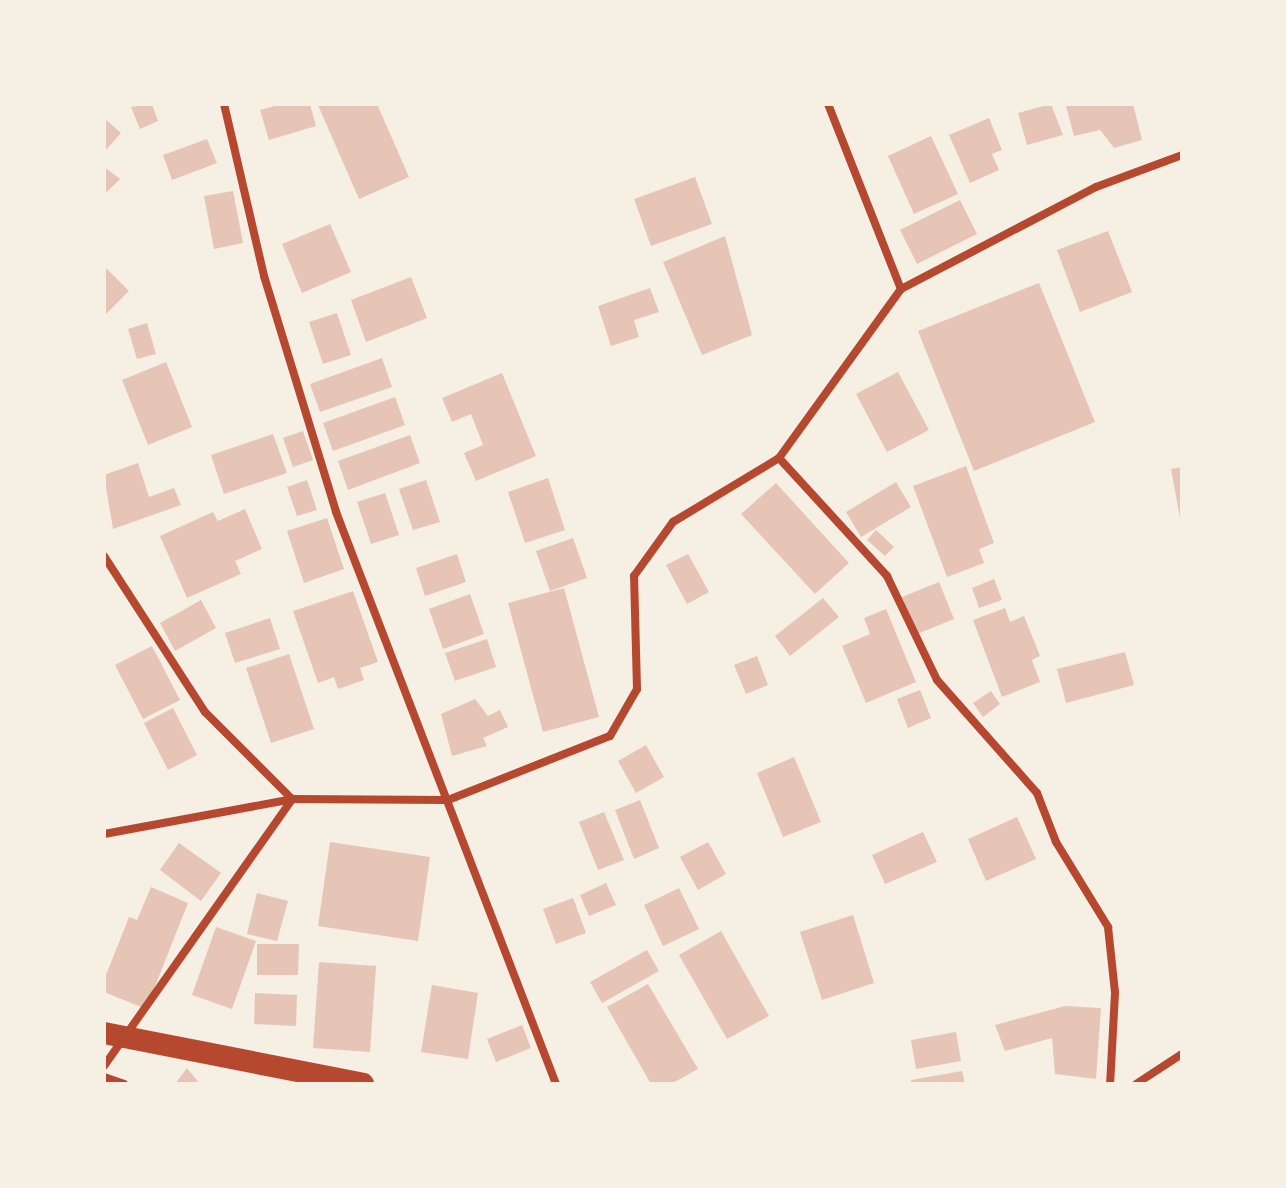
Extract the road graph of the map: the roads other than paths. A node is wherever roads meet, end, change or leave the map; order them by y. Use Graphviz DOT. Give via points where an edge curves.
graph roads {
  1 [pos="224,104"];
  2 [pos="828,104"];
  3 [pos="1182,155"];
  4 [pos="901,289"];
  5 [pos="779,458"];
  6 [pos="104,556"];
  7 [pos="292,799"];
  8 [pos="448,800"];
  9 [pos="104,834"];
  10 [pos="104,1033"];
  11 [pos="128,1037"];
  12 [pos="1182,1054"];
  13 [pos="104,1066"];
  14 [pos="104,1077"];
  15 [pos="124,1084"];
  16 [pos="363,1084"];
  17 [pos="556,1084"];
  18 [pos="1110,1084"];
  19 [pos="1136,1084"];
  1 -- 8 [label="street" via="264,276 336,512"];
  2 -- 4 [label="street"];
  3 -- 4 [label="street" via="1096,187"];
  4 -- 5 [label="street"];
  5 -- 8 [label="street" via="673,522 634,576 637,689 610,736"];
  5 -- 18 [label="street" via="887,576 937,680 1037,793 1056,842 1108,927 1115,993"];
  6 -- 7 [label="street" via="205,712"];
  7 -- 8 [label="street"];
  7 -- 9 [label="street"];
  7 -- 11 [label="street"];
  8 -- 17 [label="street"];
  10 -- 11 [label="highway"];
  11 -- 13 [label="street"];
  11 -- 16 [label="highway"];
  12 -- 19 [label="street"];
  14 -- 15 [label="street"];
}
